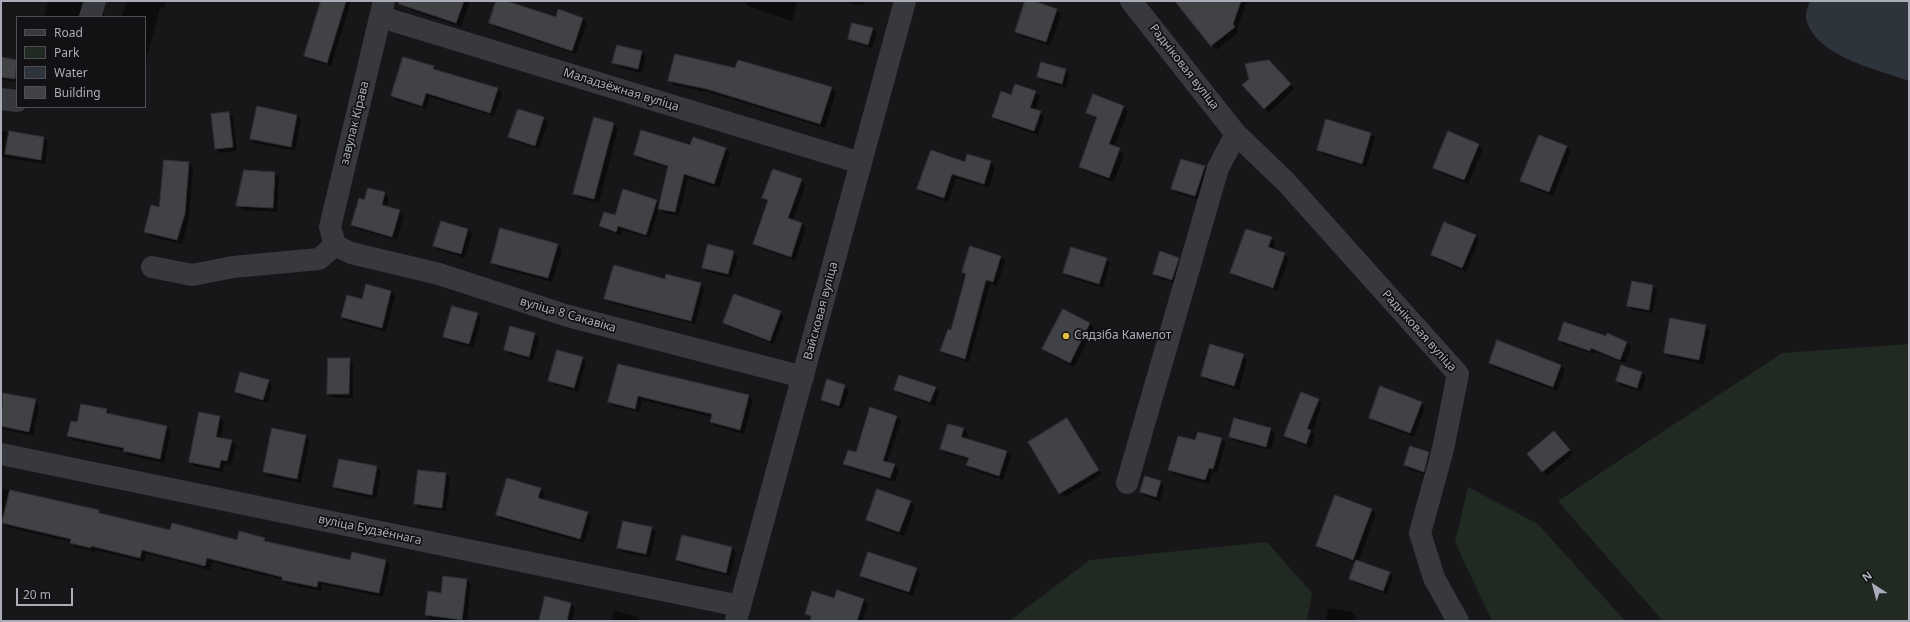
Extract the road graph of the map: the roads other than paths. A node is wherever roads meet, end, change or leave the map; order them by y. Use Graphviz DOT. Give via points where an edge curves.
graph roads {
  1 [pos="95,1"];
  2 [pos="905,1"];
  3 [pos="1131,1"];
  4 [pos="382,9"];
  5 [pos="90,16"];
  6 [pos="1,99"];
  7 [pos="16,101"];
  8 [pos="1236,134"];
  9 [pos="861,163"];
  10 [pos="335,245"];
  11 [pos="152,267"];
  12 [pos="804,377"];
  13 [pos="1,454"];
  14 [pos="1128,483"];
  15 [pos="738,614"];
  16 [pos="1458,621"];
  1 -- 5 [label="street"];
  2 -- 9 [label="street, Вайсковая вуліца"];
  3 -- 8 [label="street, Радніковая вуліца"];
  4 -- 9 [label="street, Маладзёжная вуліца"];
  4 -- 10 [label="street, завулак Кірава" via="330,227"];
  6 -- 7 [label="street"];
  8 -- 14 [label="street" via="1218,168"];
  8 -- 16 [label="street, Радніковая вуліца" via="1286,182 1458,374 1443,449 1420,533 1434,578"];
  9 -- 12 [label="street, Вайсковая вуліца"];
  10 -- 11 [label="street" via="319,259 234,267 192,275"];
  10 -- 12 [label="street, вуліца 8 Сакавіка" via="351,253 439,274 568,316"];
  12 -- 15 [label="street, Вайсковая вуліца"];
  13 -- 15 [label="street, вуліца Будзённага"];
}
